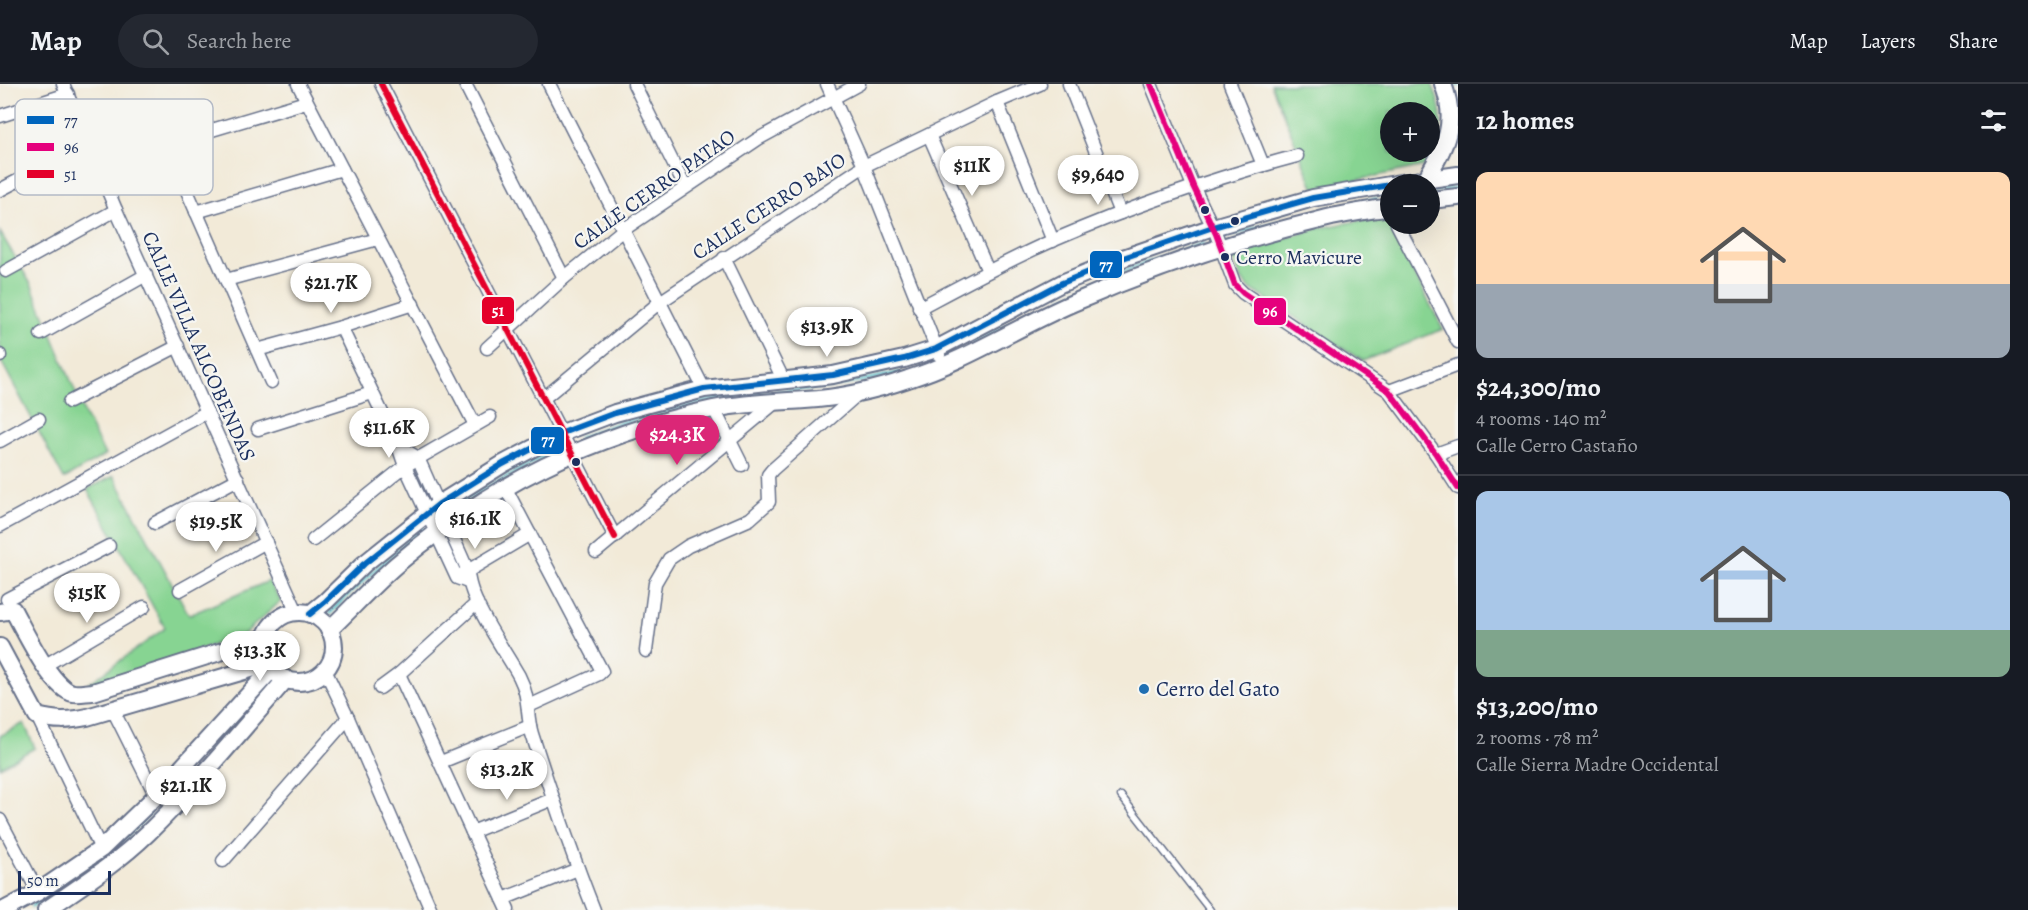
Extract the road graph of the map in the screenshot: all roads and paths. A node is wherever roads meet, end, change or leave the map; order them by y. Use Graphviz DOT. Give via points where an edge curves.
graph roads {
  1 [pos="298,84"];
  2 [pos="381,84"];
  3 [pos="465,84"];
  4 [pos="549,84"];
  5 [pos="634,84"];
  6 [pos="827,84"];
  7 [pos="859,84"];
  8 [pos="1040,84"];
  9 [pos="1069,84"];
  10 [pos="1151,84"];
  11 [pos="1230,84"];
  12 [pos="1443,84"];
  13 [pos="66,89"];
  14 [pos="834,98"];
  15 [pos="42,99"];
  16 [pos="306,102"];
  17 [pos="997,102"];
  18 [pos="15,110"];
  19 [pos="0,116"];
  20 [pos="213,129"];
  21 [pos="929,135"];
  22 [pos="1297,156"];
  23 [pos="1263,165"];
  24 [pos="864,166"];
  25 [pos="342,169"];
  26 [pos="1429,174"];
  27 [pos="1458,175"];
  28 [pos="1440,177"];
  29 [pos="15,182"];
  30 [pos="1193,186"];
  31 [pos="685,187"];
  32 [pos="1380,187"];
  33 [pos="0,190"];
  34 [pos="110,195"];
  35 [pos="189,195"];
  36 [pos="1458,197"];
  37 [pos="1440,199"];
  38 [pos="116,210"];
  39 [pos="1380,210"];
  40 [pos="196,212"];
  41 [pos="1120,213"];
  42 [pos="1213,227"];
  43 [pos="623,230"];
  44 [pos="1402,234"];
  45 [pos="378,239"];
  46 [pos="1053,241"];
  47 [pos="1221,247"];
  48 [pos="724,258"];
  49 [pos="6,270"];
  50 [pos="988,271"];
  51 [pos="146,275"];
  52 [pos="564,278"];
  53 [pos="226,280"];
  54 [pos="660,302"];
  55 [pos="413,304"];
  56 [pos="919,308"];
  57 [pos="341,327"];
  58 [pos="508,328"];
  59 [pos="41,334"];
  60 [pos="1458,342"];
  61 [pos="178,346"];
  62 [pos="487,348"];
  63 [pos="936,349"];
  64 [pos="257,350"];
  65 [pos="1458,365"];
  66 [pos="943,366"];
  67 [pos="783,379"];
  68 [pos="272,382"];
  69 [pos="704,389"];
  70 [pos="862,391"];
  71 [pos="1389,391"];
  72 [pos="372,393"];
  73 [pos="544,398"];
  74 [pos="777,401"];
  75 [pos="69,402"];
  76 [pos="714,409"];
  77 [pos="207,412"];
  78 [pos="490,417"];
  79 [pos="39,419"];
  80 [pos="474,425"];
  81 [pos="258,429"];
  82 [pos="562,433"];
  83 [pos="0,441"];
  84 [pos="731,441"];
  85 [pos="398,446"];
  86 [pos="1458,446"];
  87 [pos="572,452"];
  88 [pos="1436,454"];
  89 [pos="418,458"];
  90 [pos="405,465"];
  91 [pos="742,465"];
  92 [pos="238,478"];
  93 [pos="505,487"];
  94 [pos="1458,488"];
  95 [pos="433,508"];
  96 [pos="155,523"];
  97 [pos="0,526"];
  98 [pos="441,529"];
  99 [pos="530,534"];
  100 [pos="615,537"];
  101 [pos="313,540"];
  102 [pos="266,542"];
  103 [pos="109,546"];
  104 [pos="596,552"];
  105 [pos="464,577"];
  106 [pos="0,586"];
  107 [pos="180,590"];
  108 [pos="477,603"];
  109 [pos="7,607"];
  110 [pos="144,607"];
  111 [pos="304,613"];
  112 [pos="329,630"];
  113 [pos="264,638"];
  114 [pos="0,646"];
  115 [pos="646,651"];
  116 [pos="44,666"];
  117 [pos="325,669"];
  118 [pos="275,671"];
  119 [pos="399,674"];
  120 [pos="380,688"];
  121 [pos="529,706"];
  122 [pos="112,708"];
  123 [pos="36,716"];
  124 [pos="348,718"];
  125 [pos="530,726"];
  126 [pos="441,762"];
  127 [pos="156,796"];
  128 [pos="1121,796"];
  129 [pos="553,799"];
  130 [pos="0,820"];
  131 [pos="472,831"];
  132 [pos="100,849"];
  133 [pos="223,861"];
  134 [pos="578,869"];
  135 [pos="38,892"];
  136 [pos="505,904"];
  137 [pos="9,909"];
  138 [pos="46,910"];
  139 [pos="430,910"];
  140 [pos="594,910"];
  141 [pos="1210,910"];
  1 -- 16 [label="street"];
  2 -- 58 [label="street"];
  3 -- 52 [label="street"];
  4 -- 43 [label="street"];
  5 -- 31 [label="street"];
  6 -- 14 [label="street"];
  7 -- 14 [label="street, CALLE CERRO PATAO"];
  8 -- 17 [label="street, CALLE CERRO BAJO"];
  9 -- 41 [label="street"];
  10 -- 30 [label="street"];
  11 -- 23 [label="street"];
  12 -- 26 [label="street" via="1451,109 1448,139"];
  13 -- 15 [label="street"];
  14 -- 24 [label="street"];
  14 -- 31 [label="street, CALLE CERRO PATAO" via="758,139"];
  16 -- 20 [label="street"];
  16 -- 25 [label="street"];
  17 -- 21 [label="street, CALLE CERRO BAJO"];
  17 -- 46 [label="street"];
  18 -- 19 [label="street"];
  21 -- 24 [label="street, CALLE CERRO BAJO"];
  21 -- 50 [label="street"];
  22 -- 23 [label="street"];
  23 -- 30 [label="street"];
  24 -- 48 [label="street, CALLE CERRO BAJO"];
  24 -- 56 [label="street"];
  25 -- 40 [label="street"];
  25 -- 45 [label="street"];
  27 -- 28 [label="street"];
  29 -- 33 [label="street"];
  30 -- 41 [label="street"];
  30 -- 42 [label="street"];
  31 -- 43 [label="street, CALLE CERRO PATAO"];
  32 -- 42 [label="street" via="1313,198"];
  34 -- 38 [label="street, CALLE VILLA ALCOBENDAS"];
  35 -- 40 [label="street"];
  36 -- 37 [label="street"];
  38 -- 49 [label="street"];
  38 -- 51 [label="street, CALLE VILLA ALCOBENDAS"];
  39 -- 47 [label="street" via="1318,220"];
  40 -- 53 [label="street"];
  41 -- 46 [label="street"];
  42 -- 47 [label="street"];
  42 -- 63 [label="street" via="1062,283"];
  43 -- 52 [label="street, CALLE CERRO PATAO"];
  43 -- 54 [label="street"];
  44 -- 60 [label="street"];
  45 -- 53 [label="street"];
  45 -- 55 [label="street"];
  46 -- 50 [label="street"];
  47 -- 66 [label="street" via="1070,304"];
  47 -- 71 [label="street" via="1235,285 1243,293"];
  48 -- 54 [label="street, CALLE CERRO BAJO"];
  48 -- 67 [label="street"];
  50 -- 56 [label="street"];
  51 -- 59 [label="street"];
  51 -- 61 [label="street, CALLE VILLA ALCOBENDAS"];
  52 -- 58 [label="street, CALLE CERRO PATAO"];
  53 -- 64 [label="street"];
  54 -- 69 [label="street"];
  54 -- 73 [label="street, CALLE CERRO BAJO"];
  55 -- 57 [label="street"];
  55 -- 80 [label="street"];
  56 -- 63 [label="street"];
  57 -- 64 [label="street"];
  57 -- 72 [label="street"];
  58 -- 62 [label="street, CALLE CERRO PATAO"];
  58 -- 73 [label="street"];
  61 -- 75 [label="street"];
  61 -- 77 [label="street, CALLE VILLA ALCOBENDAS"];
  63 -- 66 [label="street"];
  63 -- 67 [label="street" via="833,375"];
  64 -- 68 [label="street"];
  65 -- 71 [label="street"];
  66 -- 70 [label="street"];
  67 -- 69 [label="street"];
  69 -- 82 [label="street" via="615,413"];
  70 -- 74 [label="street"];
  70 -- 115 [label="street" via="772,470 768,475 769,502 750,519 688,546 669,559 656,583"];
  71 -- 88 [label="street"];
  72 -- 81 [label="street"];
  72 -- 85 [label="street"];
  73 -- 82 [label="street"];
  74 -- 76 [label="street"];
  74 -- 84 [label="street"];
  76 -- 84 [label="street"];
  76 -- 87 [label="street" via="623,433"];
  77 -- 92 [label="street, CALLE VILLA ALCOBENDAS"];
  77 -- 97 [label="street"];
  78 -- 80 [label="street"];
  79 -- 83 [label="street"];
  80 -- 89 [label="street"];
  82 -- 87 [label="street"];
  82 -- 95 [label="street"];
  84 -- 91 [label="street"];
  84 -- 100 [label="street"];
  85 -- 89 [label="street"];
  85 -- 90 [label="street"];
  86 -- 88 [label="street"];
  87 -- 93 [label="street"];
  87 -- 100 [label="street"];
  88 -- 94 [label="street"];
  89 -- 90 [label="street"];
  89 -- 95 [label="street"];
  90 -- 95 [label="street"];
  90 -- 101 [label="street"];
  92 -- 96 [label="street"];
  92 -- 102 [label="street, CALLE VILLA ALCOBENDAS"];
  93 -- 98 [label="street"];
  93 -- 99 [label="street"];
  95 -- 98 [label="street"];
  95 -- 111 [label="street" via="326,601"];
  98 -- 105 [label="street"];
  98 -- 112 [label="street" via="394,567"];
  99 -- 105 [label="street"];
  99 -- 121 [label="street" via="603,671"];
  100 -- 104 [label="street"];
  102 -- 107 [label="street"];
  102 -- 111 [label="street, CALLE VILLA ALCOBENDAS"];
  103 -- 109 [label="street"];
  105 -- 108 [label="street"];
  106 -- 109 [label="street"];
  108 -- 119 [label="street"];
  108 -- 121 [label="street" via="521,679"];
  109 -- 116 [label="street"];
  110 -- 116 [label="street"];
  111 -- 112 [label="street"];
  111 -- 113 [label="street" via="286,614 276,620"];
  112 -- 117 [label="street" via="333,650"];
  113 -- 116 [label="street" via="93,692 72,693"];
  113 -- 118 [label="street" via="263,647"];
  114 -- 123 [label="street"];
  117 -- 118 [label="street" via="317,676 296,681"];
  117 -- 124 [label="street"];
  118 -- 122 [label="street"];
  118 -- 127 [label="street"];
  118 -- 138 [label="street" via="211,766 147,834"];
  119 -- 120 [label="street"];
  119 -- 126 [label="street"];
  121 -- 125 [label="street"];
  122 -- 123 [label="street" via="71,721"];
  122 -- 127 [label="street"];
  123 -- 132 [label="street"];
  124 -- 133 [label="street"];
  124 -- 139 [label="street"];
  125 -- 126 [label="street"];
  125 -- 129 [label="street"];
  126 -- 131 [label="street"];
  127 -- 132 [label="street"];
  128 -- 141 [label="lane"];
  129 -- 131 [label="street"];
  129 -- 134 [label="street"];
  130 -- 135 [label="street"];
  131 -- 136 [label="street"];
  132 -- 135 [label="street"];
  134 -- 136 [label="street"];
  134 -- 140 [label="street"];
  135 -- 137 [label="street"];
}
